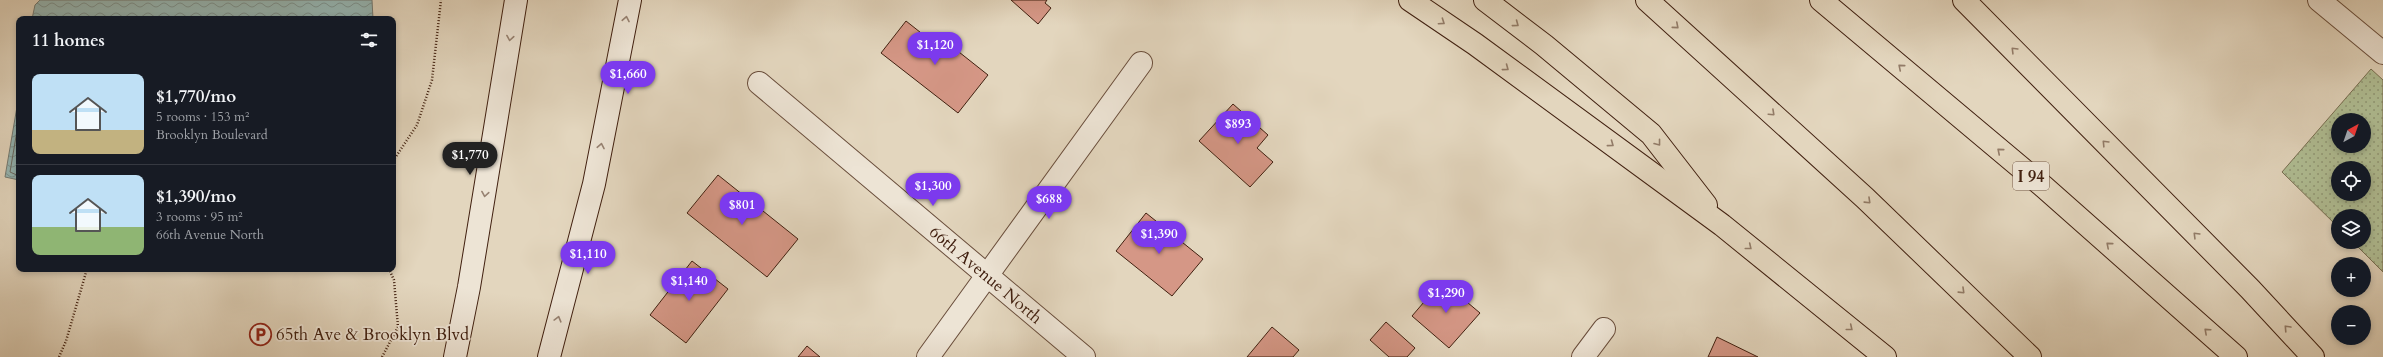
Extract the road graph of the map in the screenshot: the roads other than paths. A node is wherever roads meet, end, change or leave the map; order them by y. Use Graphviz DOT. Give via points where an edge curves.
graph roads {
  1 [pos="516,0"];
  2 [pos="630,0"];
  3 [pos="1410,0"];
  4 [pos="1485,0"];
  5 [pos="1647,0"];
  6 [pos="1821,0"];
  7 [pos="1964,0"];
  8 [pos="2319,0"];
  9 [pos="2383,53"];
  10 [pos="1141,63"];
  11 [pos="759,84"];
  12 [pos="1722,225"];
  13 [pos="988,276"];
  14 [pos="1604,329"];
  15 [pos="455,357"];
  16 [pos="548,357"];
  17 [pos="928,357"];
  18 [pos="1084,357"];
  19 [pos="1584,357"];
  20 [pos="1885,357"];
  21 [pos="2030,357"];
  22 [pos="2236,357"];
  23 [pos="2313,357"];
  1 -- 15 [label="street, one-way" via="469,287"];
  16 -- 2 [label="street, one-way" via="594,184"];
  3 -- 12 [label="highway, one-way" via="1475,44"];
  4 -- 12 [label="highway, one-way" via="1544,45 1651,134"];
  5 -- 21 [label="highway, one-way" via="1865,198"];
  22 -- 6 [label="highway, I 94, one-way" via="2044,187"];
  23 -- 7 [label="highway, one-way" via="2250,289"];
  8 -- 9 [label="street"];
  10 -- 13 [label="street"];
  11 -- 13 [label="street, 66th Avenue North"];
  12 -- 20 [label="highway, one-way"];
  13 -- 17 [label="street"];
  13 -- 18 [label="street, 66th Avenue North"];
  14 -- 19 [label="street"];
}
